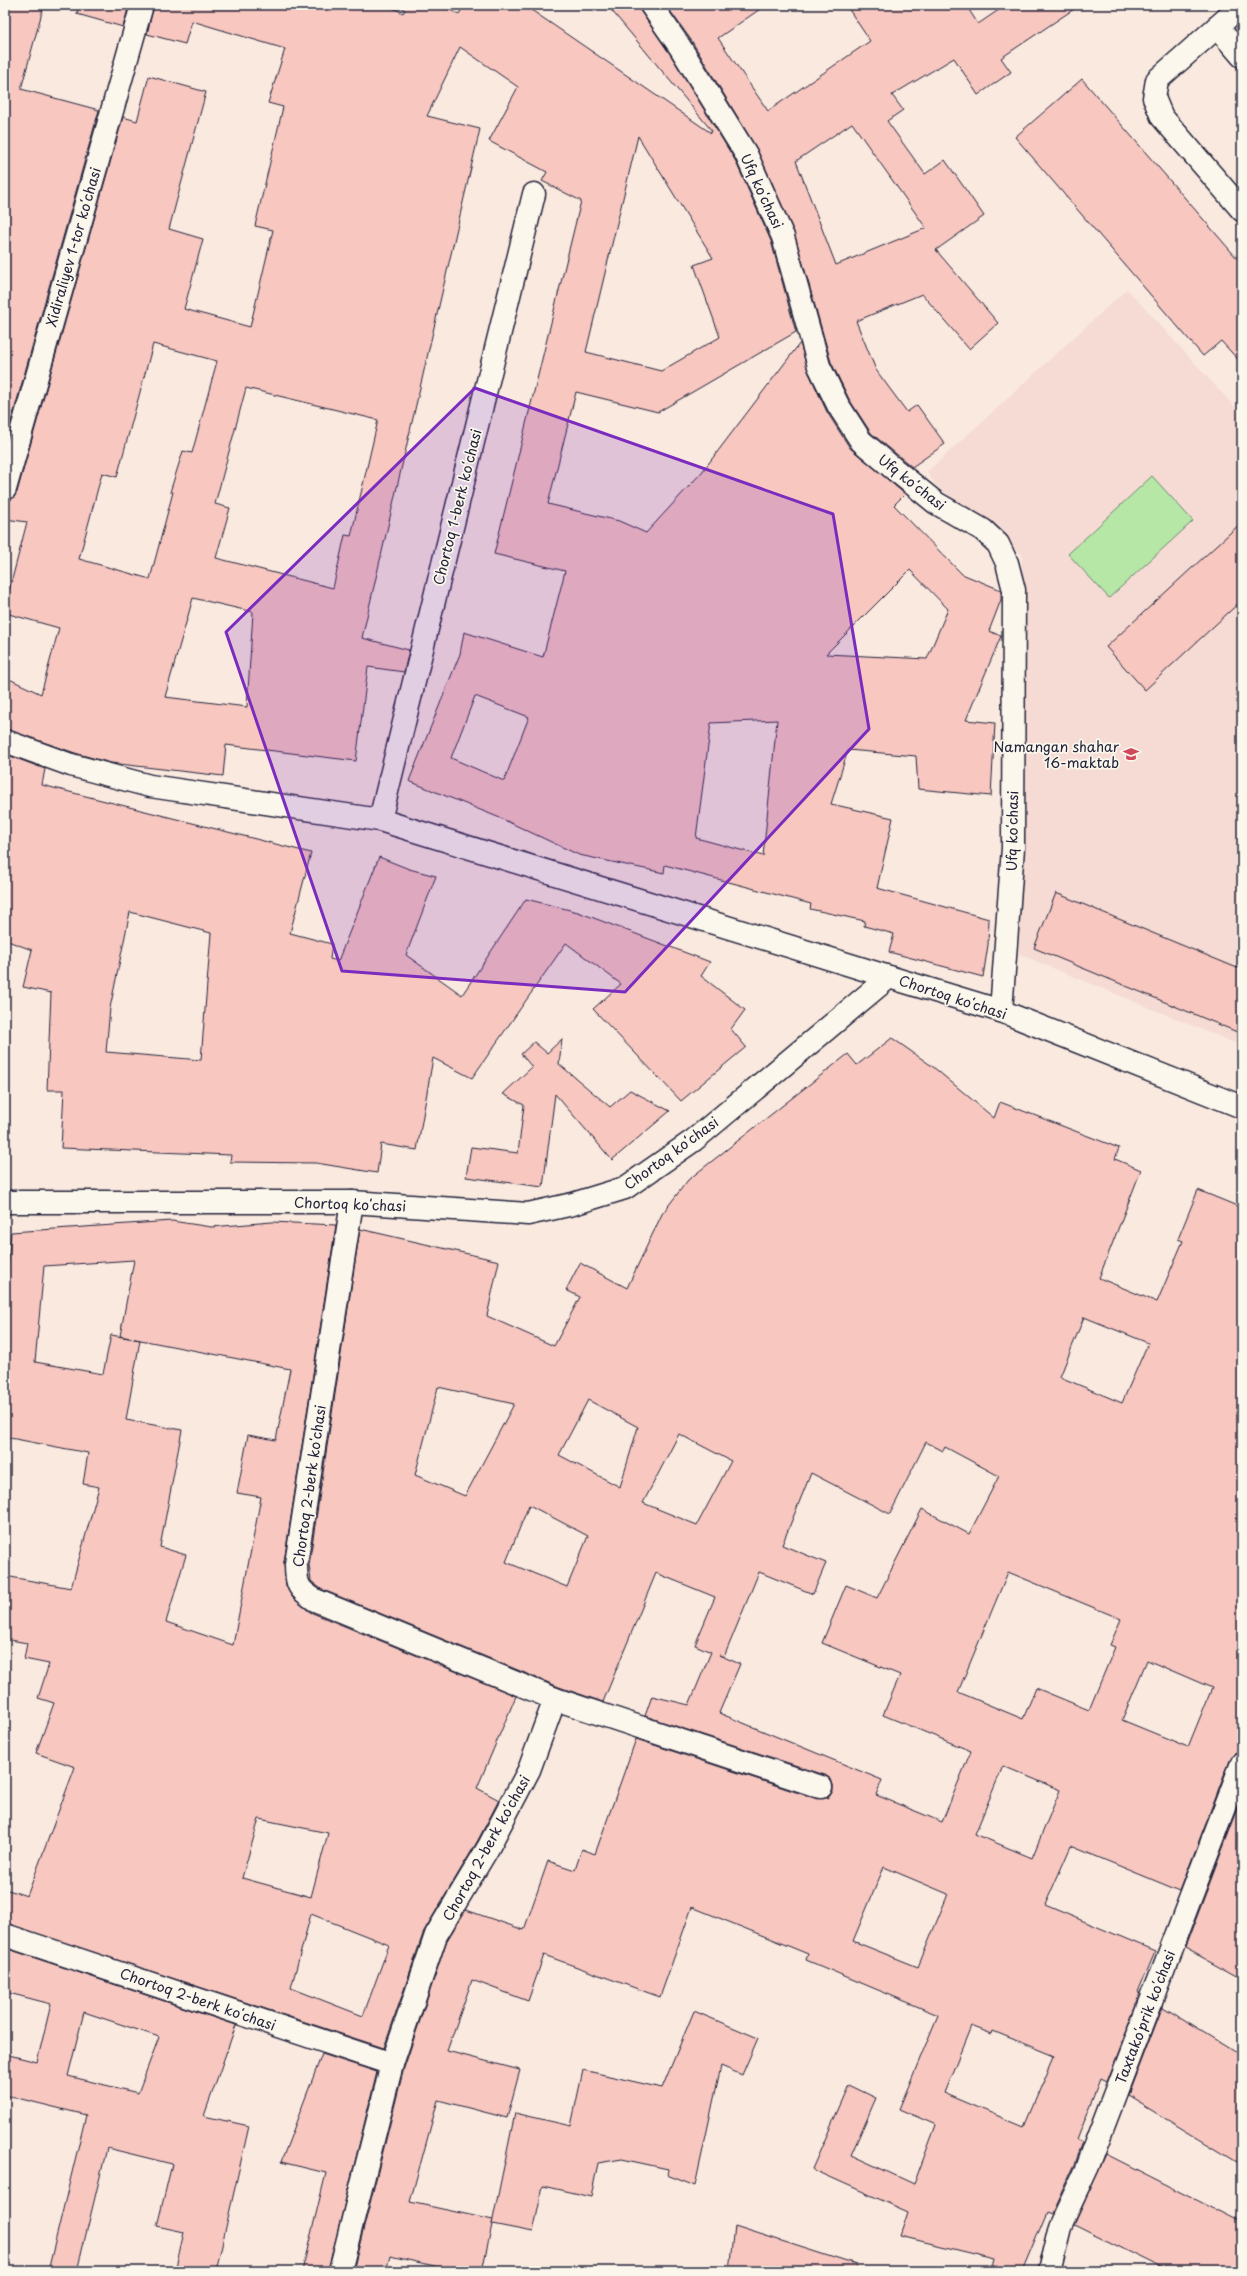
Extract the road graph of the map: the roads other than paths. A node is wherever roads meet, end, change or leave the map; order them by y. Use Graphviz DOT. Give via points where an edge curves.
graph roads {
  1 [pos="142,5"];
  2 [pos="651,5"];
  3 [pos="1242,5"];
  4 [pos="1217,27"];
  5 [pos="1242,56"];
  6 [pos="534,194"];
  7 [pos="1242,210"];
  8 [pos="5,489"];
  9 [pos="5,741"];
  10 [pos="380,820"];
  11 [pos="889,976"];
  12 [pos="1000,1011"];
  13 [pos="1242,1107"];
  14 [pos="5,1202"];
  15 [pos="352,1202"];
  16 [pos="555,1699"];
  17 [pos="1242,1763"];
  18 [pos="821,1787"];
  19 [pos="5,1935"];
  20 [pos="392,2064"];
  21 [pos="340,2271"];
  22 [pos="1050,2271"];
  1 -- 8 [label="street, Xidiraliyev 1-tor koʻchasi"];
  2 -- 12 [label="street, Ufq koʻchasi" via="746,154 783,237 819,366 838,405 861,441 936,503 982,530 998,544 1007,563 1014,590 1013,848"];
  3 -- 4 [label="street"];
  4 -- 5 [label="street"];
  4 -- 7 [label="street" via="1157,80 1154,98 1162,117"];
  6 -- 10 [label="street, Chortoq 1-berk koʻchasi"];
  9 -- 10 [label="street" via="71,765 150,786"];
  10 -- 11 [label="street"];
  11 -- 12 [label="street, Chortoq koʻchasi"];
  11 -- 15 [label="street, Chortoq koʻchasi" via="694,1140 625,1188 528,1214"];
  12 -- 13 [label="street, Chortoq koʻchasi"];
  14 -- 15 [label="street, Chortoq koʻchasi"];
  15 -- 16 [label="street, Chortoq 2-berk koʻchasi" via="296,1564 296,1579 301,1591 315,1600"];
  16 -- 18 [label="street, Chortoq 2-berk koʻchasi"];
  16 -- 20 [label="street, Chortoq 2-berk koʻchasi" via="529,1770 488,1848 436,1935"];
  17 -- 22 [label="street, Taxtakoʻprik koʻchasi" via="1088,2166 1060,2226"];
  19 -- 20 [label="street, Chortoq 2-berk koʻchasi"];
  20 -- 21 [label="street, Chortoq 2-berk koʻchasi"];
}
